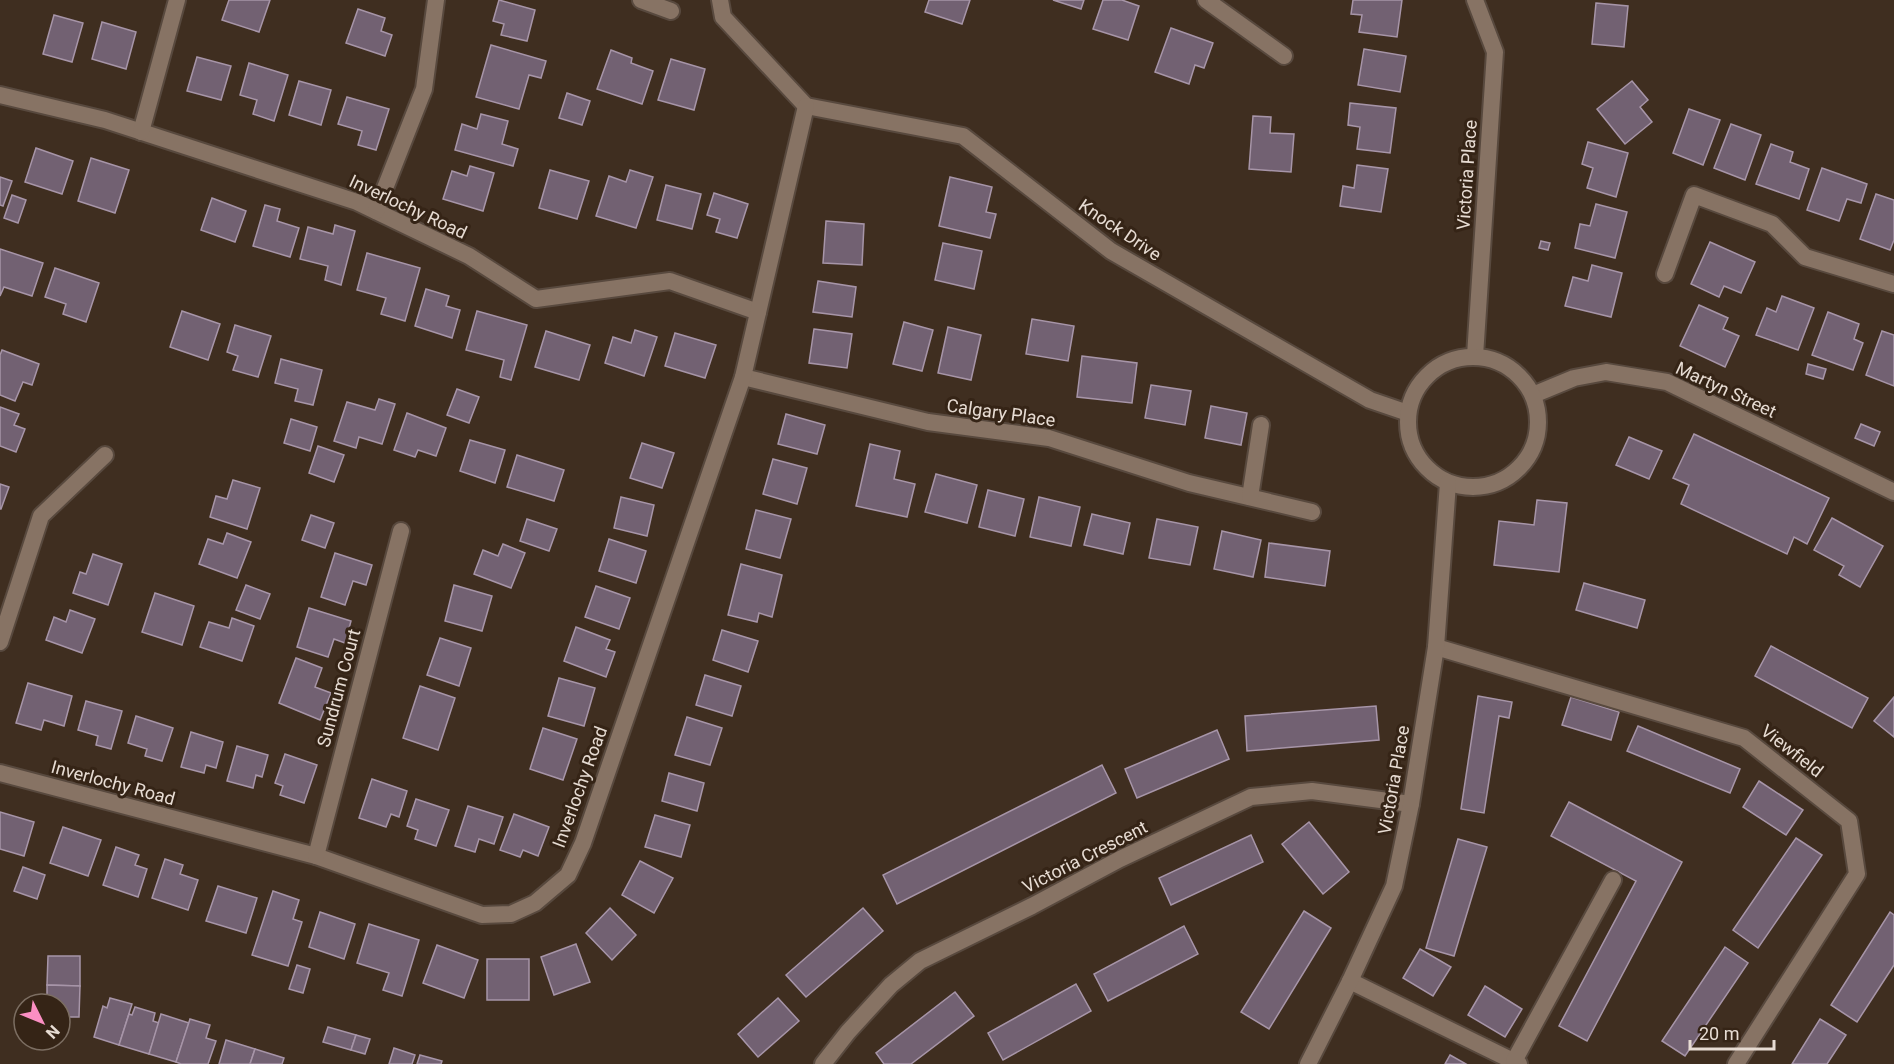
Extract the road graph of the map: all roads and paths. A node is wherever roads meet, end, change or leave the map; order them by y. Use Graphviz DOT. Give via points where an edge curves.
graph roads {
  1 [pos="177,0"];
  2 [pos="436,0"];
  3 [pos="641,0"];
  4 [pos="720,0"];
  5 [pos="1206,0"];
  6 [pos="1475,0"];
  7 [pos="671,10"];
  8 [pos="1284,56"];
  9 [pos="0,95"];
  10 [pos="806,106"];
  11 [pos="141,132"];
  12 [pos="376,211"];
  13 [pos="1665,274"];
  14 [pos="1894,284"];
  15 [pos="758,312"];
  16 [pos="1474,356"];
  17 [pos="743,376"];
  18 [pos="1533,395"];
  19 [pos="1408,413"];
  20 [pos="1261,425"];
  21 [pos="105,454"];
  22 [pos="1448,483"];
  23 [pos="1894,492"];
  24 [pos="1250,497"];
  25 [pos="1312,512"];
  26 [pos="401,531"];
  27 [pos="0,642"];
  28 [pos="1436,647"];
  29 [pos="0,773"];
  30 [pos="1411,804"];
  31 [pos="316,856"];
  32 [pos="1613,880"];
  33 [pos="1350,981"];
  34 [pos="1517,1063"];
  35 [pos="823,1064"];
  36 [pos="1308,1064"];
  37 [pos="1736,1064"];
  1 -- 11 [label="street"];
  2 -- 12 [label="street" via="424,89"];
  3 -- 7 [label="street"];
  4 -- 10 [label="street" via="723,17"];
  5 -- 8 [label="street"];
  6 -- 16 [label="street, Victoria Place" via="1495,52"];
  9 -- 11 [label="street, Inverlochy Road"];
  10 -- 15 [label="street, Inverlochy Road"];
  10 -- 19 [label="street, Knock Drive" via="963,136 1111,251 1370,400"];
  11 -- 12 [label="street, Inverlochy Road"];
  12 -- 15 [label="street, Inverlochy Road" via="469,256 536,299 670,281"];
  13 -- 14 [label="street" via="1694,195 1772,224 1805,257"];
  15 -- 17 [label="street, Inverlochy Road"];
  16 -- 18 [label="street" via="1493,359 1510,368"];
  16 -- 19 [label="street" via="1438,367 1423,379"];
  17 -- 24 [label="street, Calgary Place" via="928,422 1049,438 1189,483"];
  17 -- 31 [label="street, Inverlochy Road" via="583,843 568,875 535,903 511,914 482,915"];
  18 -- 22 [label="street" via="1539,417 1537,439 1528,459 1512,476 1492,485 1470,488"];
  18 -- 23 [label="street, Martyn Street" via="1574,378 1606,372 1667,382"];
  19 -- 22 [label="street" via="1408,435 1416,456 1430,472"];
  20 -- 24 [label="street"];
  21 -- 27 [label="street" via="41,516"];
  22 -- 28 [label="street, Victoria Place"];
  24 -- 25 [label="street, Calgary Place"];
  26 -- 31 [label="street, Sundrum Court"];
  28 -- 30 [label="street, Victoria Place"];
  28 -- 37 [label="street, Viewfield" via="1744,738 1849,820 1857,874"];
  29 -- 31 [label="street, Inverlochy Road"];
  30 -- 33 [label="street, Victoria Place" via="1394,886"];
  30 -- 35 [label="street, Victoria Crescent" via="1312,792 1251,797 920,961 891,985"];
  32 -- 34 [label="street"];
  33 -- 34 [label="street"];
  33 -- 36 [label="street, Victoria Place"];
}
